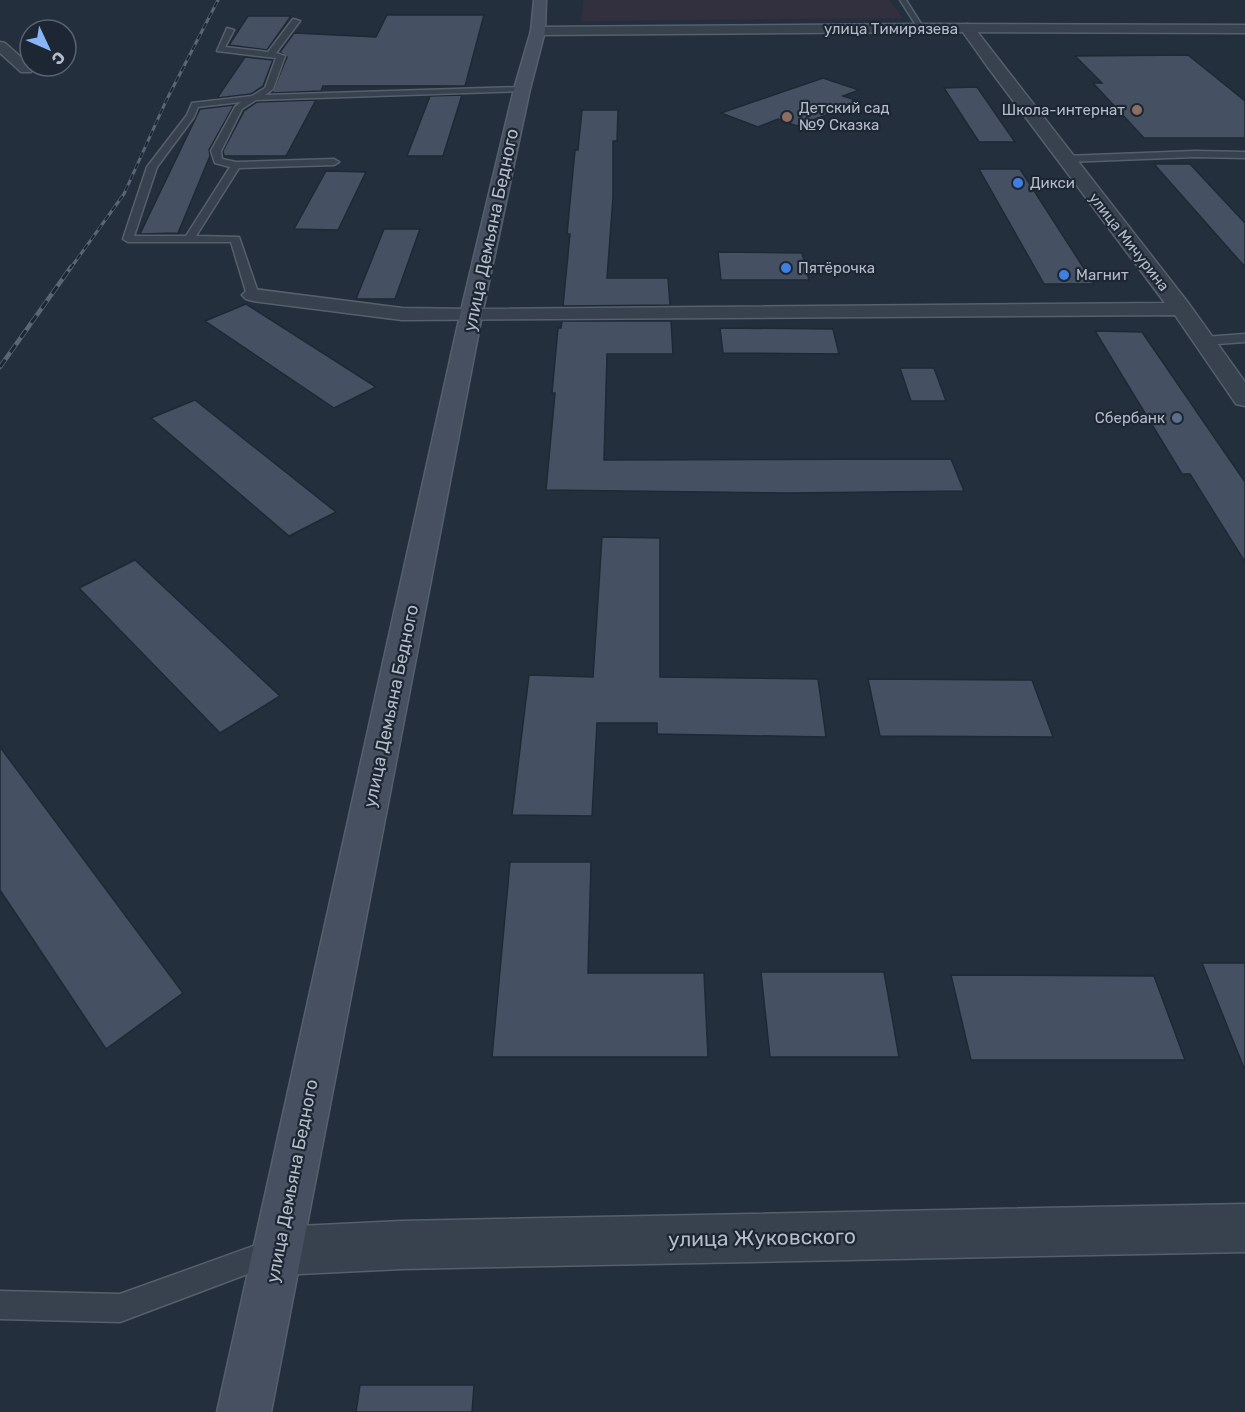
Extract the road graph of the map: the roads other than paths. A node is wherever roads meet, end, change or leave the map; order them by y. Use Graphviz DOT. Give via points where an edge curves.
graph roads {
  1 [pos="903,0"];
  2 [pos="539,16"];
  3 [pos="296,21"];
  4 [pos="922,28"];
  5 [pos="967,28"];
  6 [pos="1245,29"];
  7 [pos="230,30"];
  8 [pos="0,46"];
  9 [pos="271,54"];
  10 [pos="9,72"];
  11 [pos="522,89"];
  12 [pos="254,98"];
  13 [pos="1245,155"];
  14 [pos="1066,159"];
  15 [pos="334,162"];
  16 [pos="236,165"];
  17 [pos="189,239"];
  18 [pos="253,295"];
  19 [pos="1181,309"];
  20 [pos="471,315"];
  21 [pos="1245,338"];
  22 [pos="1204,341"];
  23 [pos="1245,399"];
  24 [pos="1245,1228"];
  25 [pos="278,1251"];
  26 [pos="0,1305"];
  27 [pos="244,1412"];
  1 -- 4 [label="lane"];
  2 -- 4 [label="street, улица Тимирязева"];
  2 -- 11 [label="main road, улица Демьяна Бедного"];
  3 -- 9 [label="lane"];
  4 -- 5 [label="street, улица Тимирязева"];
  5 -- 6 [label="street, улица Тимирязева"];
  5 -- 14 [label="street, улица Мичурина"];
  7 -- 9 [label="lane" via="220,49"];
  8 -- 10 [label="street" via="26,69"];
  9 -- 12 [label="lane" via="281,56 269,89"];
  11 -- 12 [label="lane"];
  11 -- 20 [label="main road, улица Демьяна Бедного"];
  12 -- 16 [label="lane" via="239,107 216,151 218,161"];
  12 -- 17 [label="lane" via="195,105 152,167 128,239"];
  13 -- 14 [label="lane"];
  14 -- 19 [label="street, улица Мичурина"];
  15 -- 16 [label="lane"];
  16 -- 17 [label="lane"];
  17 -- 18 [label="lane" via="235,239"];
  18 -- 20 [label="street" via="402,314"];
  19 -- 20 [label="street"];
  19 -- 22 [label="street, улица Мичурина"];
  20 -- 25 [label="main road, улица Демьяна Бедного"];
  21 -- 22 [label="lane"];
  22 -- 23 [label="street, улица Мичурина"];
  24 -- 25 [label="street, улица Жуковского"];
  25 -- 26 [label="lane" via="120,1308"];
  25 -- 27 [label="main road, улица Демьяна Бедного"];
}
